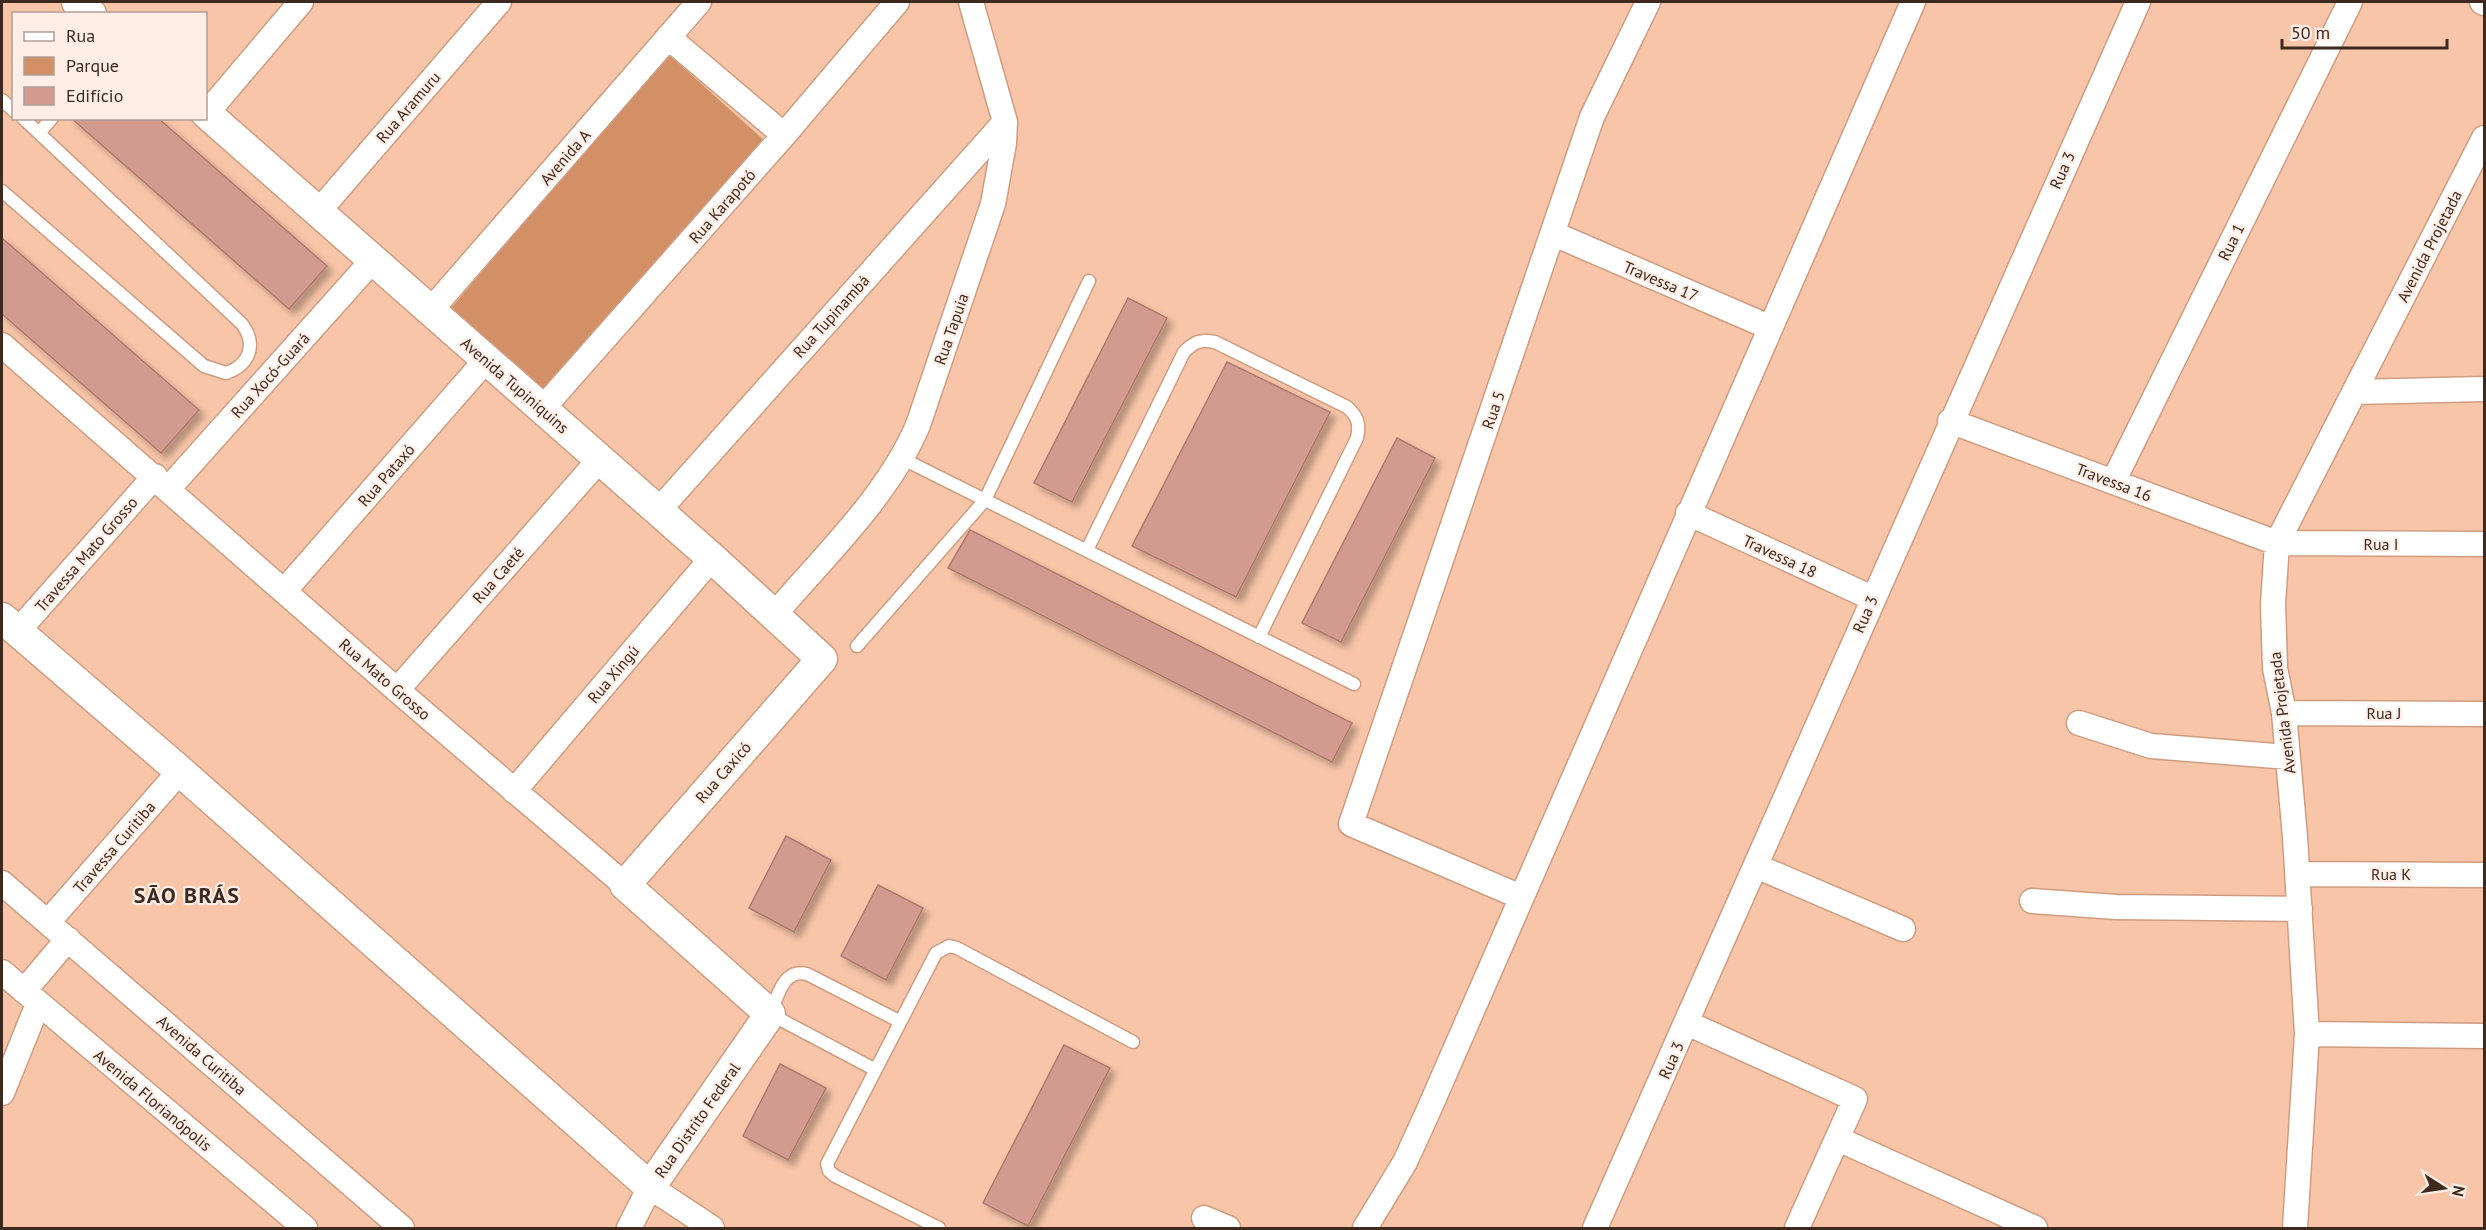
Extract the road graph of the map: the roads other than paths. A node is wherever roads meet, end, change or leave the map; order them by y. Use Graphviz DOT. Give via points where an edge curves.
graph roads {
  1 [pos="301,2"];
  2 [pos="499,2"];
  3 [pos="699,2"];
  4 [pos="897,2"];
  5 [pos="971,2"];
  6 [pos="1648,2"];
  7 [pos="1913,2"];
  8 [pos="2138,2"];
  9 [pos="2350,2"];
  10 [pos="668,37"];
  11 [pos="207,112"];
  12 [pos="207,114"];
  13 [pos="24,120"];
  14 [pos="50,120"];
  15 [pos="1005,122"];
  16 [pos="39,133"];
  17 [pos="784,135"];
  18 [pos="2484,138"];
  19 [pos="2475,175"];
  20 [pos="2,191"];
  21 [pos="318,212"];
  22 [pos="1554,234"];
  23 [pos="372,261"];
  24 [pos="1089,281"];
  25 [pos="430,311"];
  26 [pos="1769,327"];
  27 [pos="2,345"];
  28 [pos="486,360"];
  29 [pos="2484,389"];
  30 [pos="2354,392"];
  31 [pos="543,408"];
  32 [pos="1950,421"];
  33 [pos="600,459"];
  34 [pos="907,460"];
  35 [pos="161,482"];
  36 [pos="2113,482"];
  37 [pos="985,500"];
  38 [pos="658,511"];
  39 [pos="1688,513"];
  40 [pos="2277,543"];
  41 [pos="2484,544"];
  42 [pos="1087,550"];
  43 [pos="712,558"];
  44 [pos="285,590"];
  45 [pos="1872,598"];
  46 [pos="775,614"];
  47 [pos="9,625"];
  48 [pos="1259,637"];
  49 [pos="857,646"];
  50 [pos="822,659"];
  51 [pos="1354,684"];
  52 [pos="397,690"];
  53 [pos="2284,712"];
  54 [pos="2484,714"];
  55 [pos="2079,723"];
  56 [pos="2288,757"];
  57 [pos="180,771"];
  58 [pos="514,791"];
  59 [pos="1756,866"];
  60 [pos="2298,874"];
  61 [pos="2484,875"];
  62 [pos="2,883"];
  63 [pos="625,885"];
  64 [pos="1521,897"];
  65 [pos="2032,901"];
  66 [pos="2300,909"];
  67 [pos="48,922"];
  68 [pos="1903,929"];
  69 [pos="68,939"];
  70 [pos="2,972"];
  71 [pos="31,998"];
  72 [pos="770,1014"];
  73 [pos="899,1021"];
  74 [pos="1688,1023"];
  75 [pos="2307,1034"];
  76 [pos="2484,1036"];
  77 [pos="1133,1042"];
  78 [pos="874,1069"];
  79 [pos="2,1093"];
  80 [pos="1838,1139"];
  81 [pos="650,1187"];
  82 [pos="1204,1218"];
  83 [pos="305,1228"];
  84 [pos="402,1228"];
  85 [pos="629,1228"];
  86 [pos="712,1228"];
  87 [pos="939,1228"];
  88 [pos="1228,1228"];
  89 [pos="1365,1228"];
  90 [pos="1594,1228"];
  91 [pos="1797,1228"];
  92 [pos="2035,1228"];
  93 [pos="2295,1228"];
  1 -- 11 [label="street"];
  2 -- 21 [label="street, Rua Aramuru"];
  3 -- 10 [label="street, Avenida A"];
  4 -- 17 [label="street, Rua Karapotó"];
  5 -- 15 [label="street, Rua Tapuia"];
  6 -- 22 [label="street, Rua 5" via="1592,117"];
  7 -- 26 [label="street"];
  8 -- 32 [label="street, Rua 3"];
  9 -- 36 [label="street, Rua 1"];
  10 -- 17 [label="street"];
  10 -- 25 [label="street, Avenida A"];
  12 -- 21 [label="street, Avenida Tupiniquins"];
  13 -- 16 [label="lane"];
  14 -- 16 [label="lane"];
  15 -- 34 [label="street, Rua Tapuia" via="993,204"];
  15 -- 38 [label="street, Rua Tupinambá"];
  16 -- 20 [label="lane" via="242,324 251,344 243,361 226,373 204,366"];
  17 -- 31 [label="street, Rua Karapotó"];
  18 -- 19 [label="street, Avenida Projetada"];
  19 -- 30 [label="street, Avenida Projetada"];
  21 -- 23 [label="street, Avenida Tupiniquins"];
  22 -- 26 [label="street, Travessa 17"];
  22 -- 64 [label="street, Rua 5" via="1351,824"];
  23 -- 25 [label="street, Avenida Tupiniquins"];
  23 -- 35 [label="street, Rua Xocó-Guará"];
  24 -- 37 [label="lane"];
  25 -- 28 [label="street, Avenida Tupiniquins"];
  26 -- 39 [label="street"];
  27 -- 35 [label="street, Rua Mato Grosso"];
  28 -- 31 [label="street, Avenida Tupiniquins"];
  28 -- 44 [label="street, Rua Pataxó"];
  29 -- 30 [label="street"];
  30 -- 40 [label="street, Avenida Projetada"];
  31 -- 33 [label="street, Avenida Tupiniquins"];
  32 -- 36 [label="street, Travessa 16"];
  32 -- 45 [label="street, Rua 3"];
  33 -- 38 [label="street, Avenida Tupiniquins"];
  33 -- 52 [label="street, Rua Caeté"];
  34 -- 37 [label="lane"];
  34 -- 46 [label="street, Rua Tapuia"];
  35 -- 44 [label="street, Rua Mato Grosso"];
  35 -- 47 [label="street, Travessa Mato Grosso"];
  36 -- 40 [label="street, Travessa 16"];
  37 -- 42 [label="lane"];
  37 -- 49 [label="lane"];
  38 -- 43 [label="street, Avenida Tupiniquins"];
  39 -- 45 [label="street, Travessa 18"];
  39 -- 64 [label="street"];
  40 -- 41 [label="street, Rua I"];
  40 -- 53 [label="street, Avenida Projetada" via="2273,604 2275,668"];
  42 -- 48 [label="lane"];
  42 -- 48 [label="lane" via="1184,352 1192,343 1203,339 1215,342 1347,407 1356,415 1357,438"];
  43 -- 46 [label="street, Avenida Tupiniquins"];
  43 -- 58 [label="street, Rua Xingú"];
  44 -- 52 [label="street, Rua Mato Grosso"];
  45 -- 59 [label="street, Rua 3"];
  46 -- 50 [label="street, Avenida Tupiniquins"];
  47 -- 57 [label="street"];
  48 -- 51 [label="lane"];
  50 -- 63 [label="street, Rua Caxicó"];
  52 -- 58 [label="street, Rua Mato Grosso"];
  53 -- 54 [label="street, Rua J"];
  53 -- 56 [label="street, Avenida Projetada"];
  55 -- 56 [label="street" via="2151,746"];
  56 -- 60 [label="street, Avenida Projetada"];
  57 -- 67 [label="street, Travessa Curitiba"];
  57 -- 81 [label="street"];
  58 -- 63 [label="street, Rua Mato Grosso"];
  59 -- 68 [label="street"];
  59 -- 74 [label="street, Rua 3"];
  60 -- 61 [label="street, Rua K"];
  60 -- 66 [label="street, Avenida Projetada"];
  62 -- 67 [label="street, Avenida Curitiba"];
  63 -- 72 [label="street, Rua Mato Grosso"];
  64 -- 89 [label="street" via="1405,1162"];
  65 -- 66 [label="street" via="2116,907"];
  66 -- 75 [label="street, Avenida Projetada"];
  67 -- 69 [label="street, Avenida Curitiba"];
  69 -- 71 [label="street"];
  69 -- 84 [label="street, Avenida Curitiba"];
  70 -- 71 [label="street, Avenida Florianópolis"];
  71 -- 79 [label="street"];
  71 -- 83 [label="street, Avenida Florianópolis"];
  72 -- 73 [label="lane" via="783,983 797,971"];
  72 -- 78 [label="lane"];
  72 -- 81 [label="street, Rua Distrito Federal"];
  73 -- 77 [label="lane" via="936,953 949,946"];
  73 -- 78 [label="lane"];
  74 -- 80 [label="street" via="1855,1099"];
  74 -- 90 [label="street, Rua 3"];
  75 -- 76 [label="street"];
  75 -- 93 [label="street, Avenida Projetada"];
  78 -- 87 [label="lane" via="828,1157 829,1171"];
  80 -- 91 [label="street"];
  80 -- 92 [label="street"];
  81 -- 85 [label="street, Rua Distrito Federal"];
  81 -- 86 [label="street"];
  82 -- 88 [label="street"];
}
